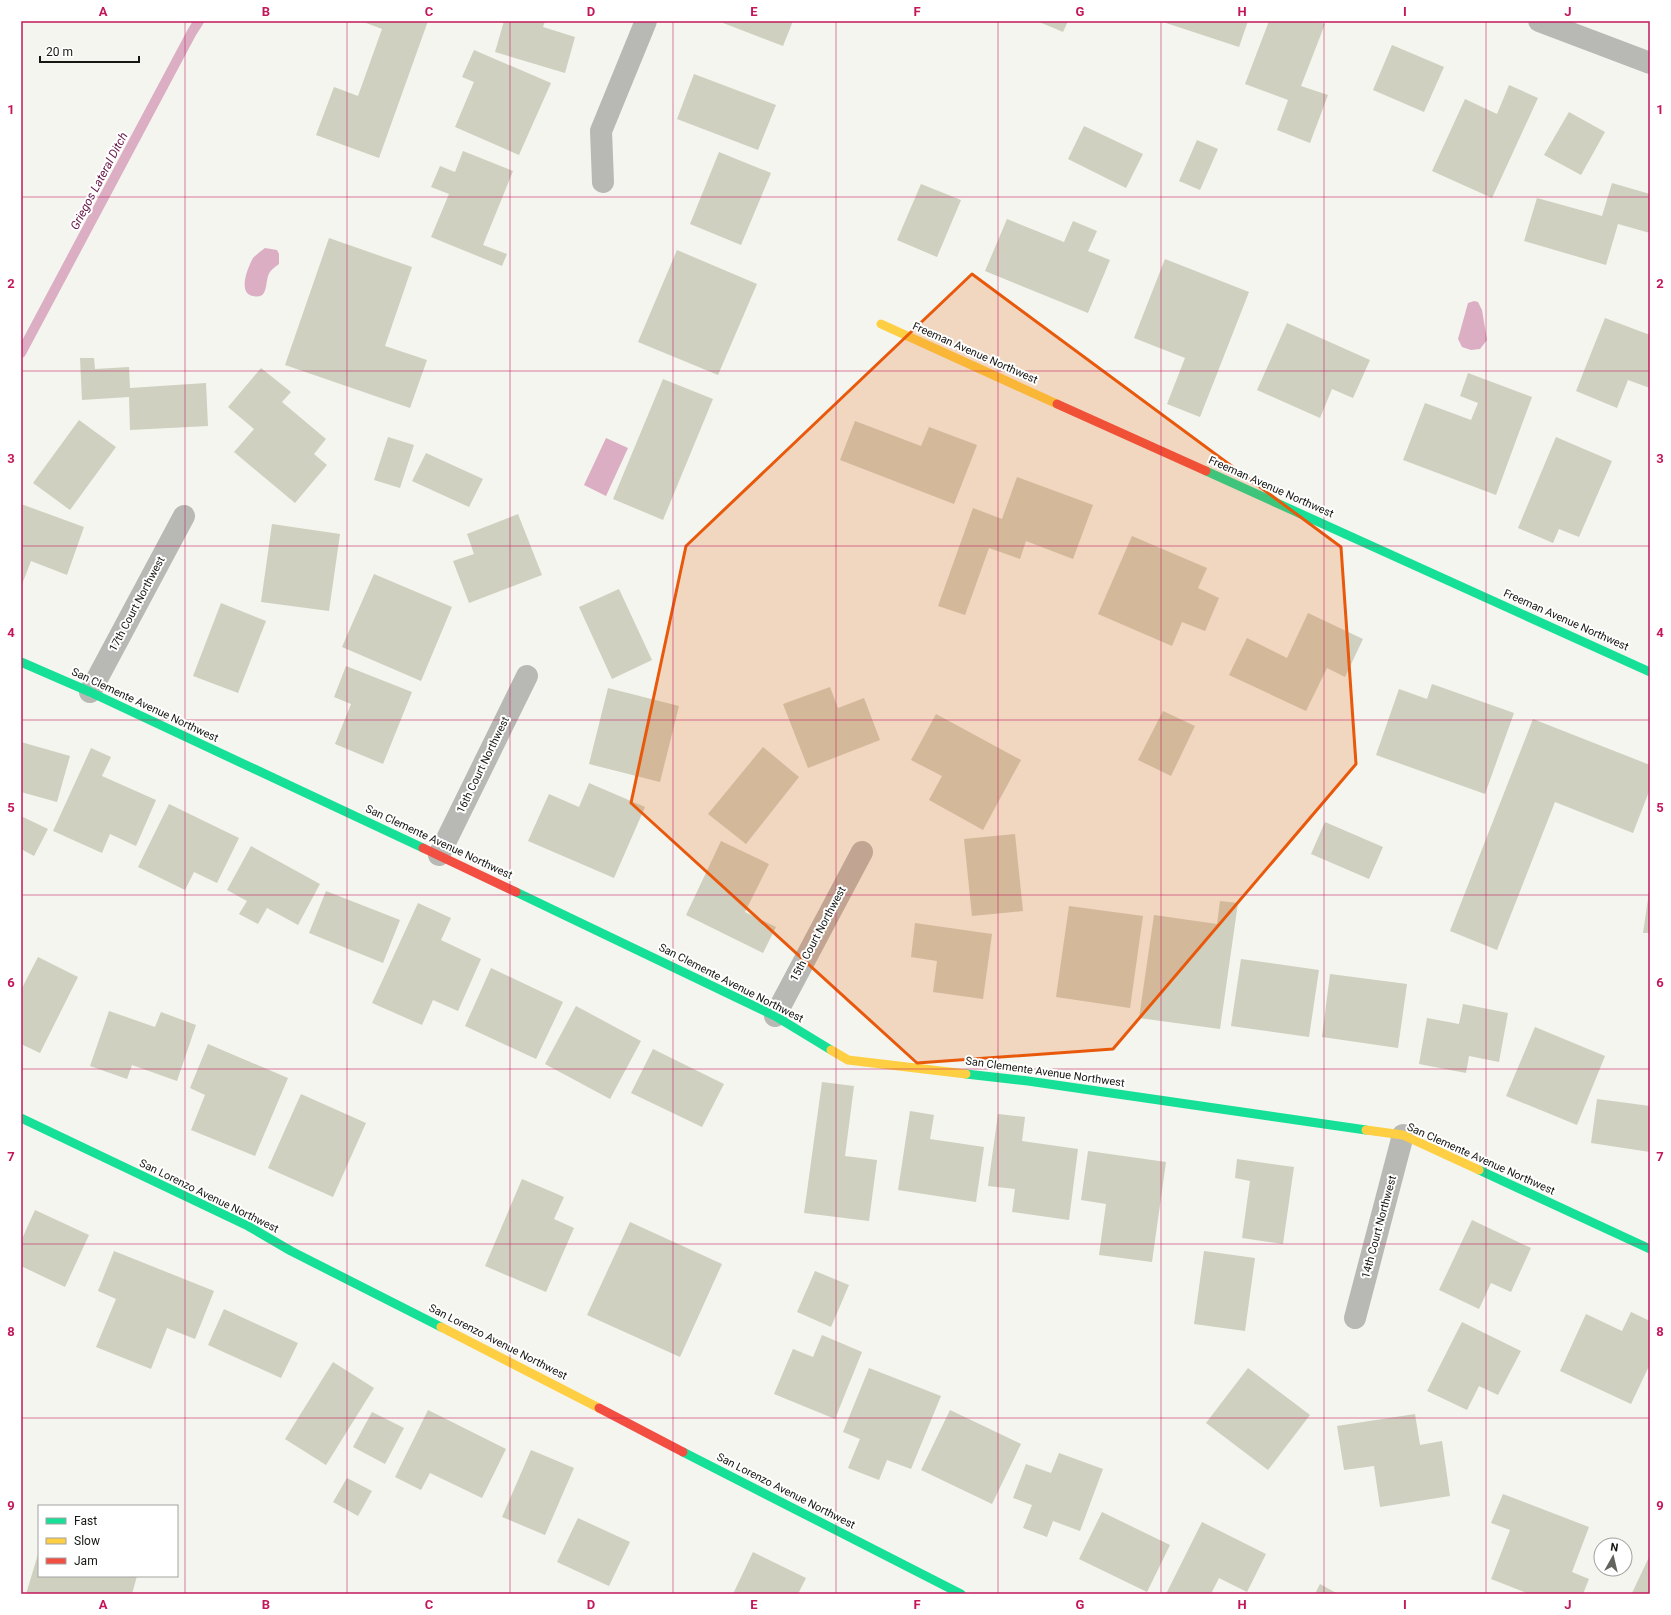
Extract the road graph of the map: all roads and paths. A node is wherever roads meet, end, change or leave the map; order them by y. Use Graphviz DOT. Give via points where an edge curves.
graph roads {
  1 [pos="646,21"];
  2 [pos="1539,21"];
  3 [pos="1650,63"];
  4 [pos="603,182"];
  5 [pos="881,324"];
  6 [pos="184,516"];
  7 [pos="21,662"];
  8 [pos="1650,672"];
  9 [pos="527,676"];
  10 [pos="90,692"];
  11 [pos="862,852"];
  12 [pos="439,855"];
  13 [pos="775,1016"];
  14 [pos="21,1118"];
  15 [pos="1403,1135"];
  16 [pos="1650,1249"];
  17 [pos="1355,1318"];
  18 [pos="961,1594"];
  1 -- 4 [label="street" via="601,130"];
  2 -- 3 [label="street"];
  5 -- 8 [label="street, Freeman Avenue Northwest"];
  6 -- 10 [label="street, 17th Court Northwest"];
  7 -- 10 [label="street, San Clemente Avenue Northwest"];
  9 -- 12 [label="street, 16th Court Northwest"];
  10 -- 12 [label="street, San Clemente Avenue Northwest"];
  11 -- 13 [label="street, 15th Court Northwest"];
  12 -- 13 [label="street, San Clemente Avenue Northwest"];
  13 -- 15 [label="street, San Clemente Avenue Northwest" via="848,1060 1028,1081"];
  14 -- 18 [label="street, San Lorenzo Avenue Northwest" via="248,1226 291,1251"];
  15 -- 16 [label="street, San Clemente Avenue Northwest"];
  15 -- 17 [label="street, 14th Court Northwest"];
}
